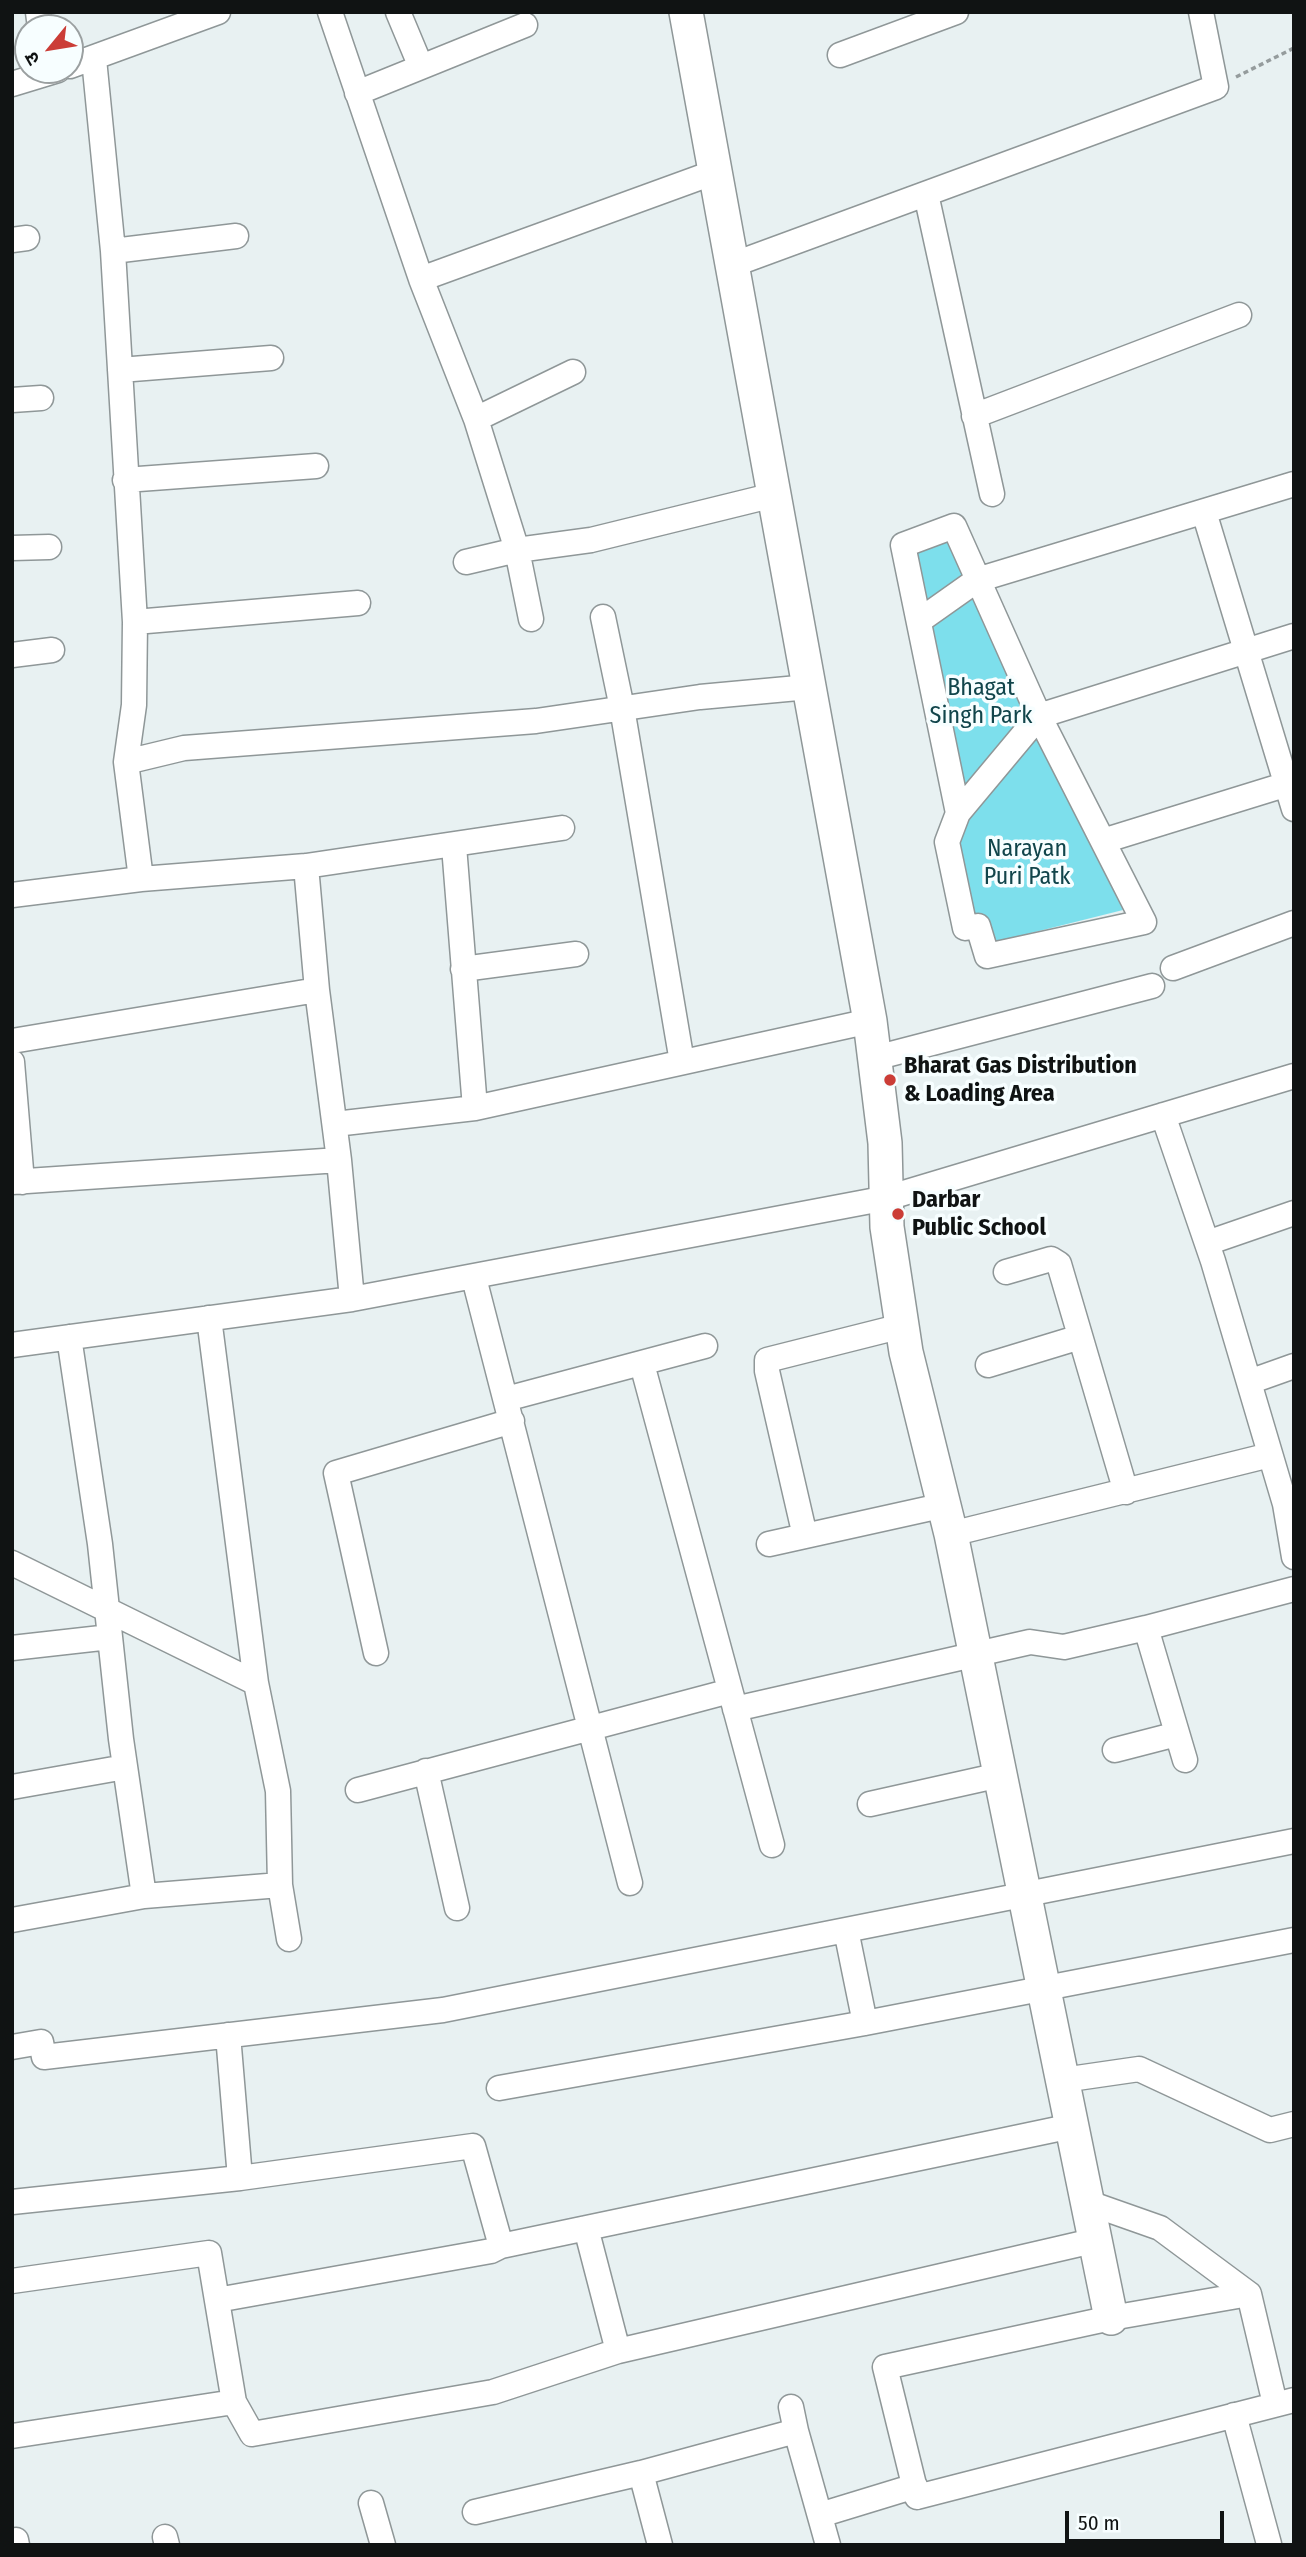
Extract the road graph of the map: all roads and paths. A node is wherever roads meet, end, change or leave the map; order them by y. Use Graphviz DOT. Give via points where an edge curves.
graph roads {
  1 [pos="218,12"];
  2 [pos="330,12"];
  3 [pos="398,12"];
  4 [pos="686,12"];
  5 [pos="956,12"];
  6 [pos="1201,12"];
  7 [pos="525,24"];
  8 [pos="1294,48"];
  9 [pos="840,55"];
  10 [pos="94,59"];
  11 [pos="84,62"];
  12 [pos="421,67"];
  13 [pos="1216,87"];
  14 [pos="357,93"];
  15 [pos="715,172"];
  16 [pos="926,194"];
  17 [pos="236,236"];
  18 [pos="113,251"];
  19 [pos="732,265"];
  20 [pos="421,279"];
  21 [pos="1239,315"];
  22 [pos="271,358"];
  23 [pos="120,370"];
  24 [pos="573,372"];
  25 [pos="41,398"];
  26 [pos="12,400"];
  27 [pos="974,416"];
  28 [pos="476,419"];
  29 [pos="316,466"];
  30 [pos="125,481"];
  31 [pos="1294,484"];
  32 [pos="992,494"];
  33 [pos="774,495"];
  34 [pos="1204,512"];
  35 [pos="49,547"];
  36 [pos="12,548"];
  37 [pos="517,550"];
  38 [pos="466,562"];
  39 [pos="977,580"];
  40 [pos="358,603"];
  41 [pos="603,617"];
  42 [pos="531,619"];
  43 [pos="919,621"];
  44 [pos="135,622"];
  45 [pos="1294,636"];
  46 [pos="52,650"];
  47 [pos="1248,650"];
  48 [pos="12,655"];
  49 [pos="809,687"];
  50 [pos="622,708"];
  51 [pos="1039,716"];
  52 [pos="126,762"];
  53 [pos="1290,783"];
  54 [pos="1294,809"];
  55 [pos="958,813"];
  56 [pos="562,828"];
  57 [pos="1102,841"];
  58 [pos="454,846"];
  59 [pos="306,866"];
  60 [pos="141,879"];
  61 [pos="12,895"];
  62 [pos="1294,923"];
  63 [pos="576,954"];
  64 [pos="463,968"];
  65 [pos="1173,968"];
  66 [pos="1152,986"];
  67 [pos="317,990"];
  68 [pos="870,1021"];
  69 [pos="12,1041"];
  70 [pos="874,1058"];
  71 [pos="12,1062"];
  72 [pos="682,1062"];
  73 [pos="1294,1076"];
  74 [pos="475,1108"];
  75 [pos="1163,1115"];
  76 [pos="335,1124"];
  77 [pos="339,1160"];
  78 [pos="17,1182"];
  79 [pos="887,1198"];
  80 [pos="1294,1213"];
  81 [pos="1207,1243"];
  82 [pos="1006,1272"];
  83 [pos="474,1278"];
  84 [pos="352,1299"];
  85 [pos="209,1318"];
  86 [pos="902,1326"];
  87 [pos="1080,1337"];
  88 [pos="69,1338"];
  89 [pos="12,1345"];
  90 [pos="705,1346"];
  91 [pos="642,1364"];
  92 [pos="988,1365"];
  93 [pos="1294,1366"];
  94 [pos="1249,1382"];
  95 [pos="509,1410"];
  96 [pos="1270,1455"];
  97 [pos="1126,1492"];
  98 [pos="1289,1503"];
  99 [pos="948,1520"];
  100 [pos="805,1535"];
  101 [pos="769,1544"];
  102 [pos="1294,1557"];
  103 [pos="12,1563"];
  104 [pos="1294,1589"];
  105 [pos="107,1609"];
  106 [pos="1146,1628"];
  107 [pos="110,1637"];
  108 [pos="12,1648"];
  109 [pos="975,1652"];
  110 [pos="376,1653"];
  111 [pos="256,1683"];
  112 [pos="733,1700"];
  113 [pos="591,1728"];
  114 [pos="1177,1734"];
  115 [pos="1115,1750"];
  116 [pos="1185,1760"];
  117 [pos="125,1767"];
  118 [pos="426,1772"];
  119 [pos="1000,1775"];
  120 [pos="12,1787"];
  121 [pos="358,1790"];
  122 [pos="870,1804"];
  123 [pos="1294,1841"];
  124 [pos="772,1845"];
  125 [pos="630,1883"];
  126 [pos="279,1885"];
  127 [pos="1025,1894"];
  128 [pos="144,1896"];
  129 [pos="457,1908"];
  130 [pos="12,1920"];
  131 [pos="846,1930"];
  132 [pos="289,1939"];
  133 [pos="1294,1940"];
  134 [pos="1043,1986"];
  135 [pos="864,2024"];
  136 [pos="228,2035"];
  137 [pos="12,2047"];
  138 [pos="1063,2080"];
  139 [pos="499,2088"];
  140 [pos="1294,2124"];
  141 [pos="1072,2126"];
  142 [pos="240,2178"];
  143 [pos="12,2203"];
  144 [pos="1089,2203"];
  145 [pos="586,2228"];
  146 [pos="1097,2240"];
  147 [pos="500,2246"];
  148 [pos="12,2281"];
  149 [pos="1249,2294"];
  150 [pos="217,2300"];
  151 [pos="1111,2318"];
  152 [pos="618,2351"];
  153 [pos="234,2402"];
  154 [pos="1285,2402"];
  155 [pos="791,2407"];
  156 [pos="1234,2415"];
  157 [pos="796,2431"];
  158 [pos="12,2436"];
  159 [pos="641,2473"];
  160 [pos="915,2486"];
  161 [pos="371,2502"];
  162 [pos="475,2512"];
  163 [pos="820,2515"];
  164 [pos="1268,2544"];
  165 [pos="383,2545"];
  166 [pos="660,2545"];
  167 [pos="828,2545"];
  1 -- 10 [label="street"];
  2 -- 14 [label="street"];
  3 -- 12 [label="street"];
  4 -- 15 [label="street"];
  5 -- 9 [label="street"];
  6 -- 13 [label="street"];
  7 -- 12 [label="street"];
  8 -- 13 [label="path"];
  10 -- 11 [label="street"];
  10 -- 18 [label="street"];
  12 -- 14 [label="street"];
  13 -- 16 [label="street"];
  14 -- 20 [label="street"];
  15 -- 19 [label="street"];
  15 -- 20 [label="street"];
  16 -- 19 [label="street"];
  16 -- 27 [label="street"];
  17 -- 18 [label="street"];
  18 -- 23 [label="street"];
  19 -- 33 [label="street"];
  20 -- 28 [label="street"];
  21 -- 27 [label="street"];
  22 -- 23 [label="street"];
  23 -- 30 [label="street"];
  24 -- 28 [label="street"];
  25 -- 26 [label="street"];
  27 -- 32 [label="street"];
  28 -- 37 [label="street"];
  29 -- 30 [label="street"];
  30 -- 44 [label="street"];
  31 -- 34 [label="street"];
  33 -- 37 [label="street" via="591,540"];
  33 -- 49 [label="street"];
  34 -- 39 [label="street"];
  34 -- 47 [label="street"];
  35 -- 36 [label="street"];
  37 -- 38 [label="street"];
  37 -- 42 [label="street"];
  39 -- 43 [label="street"];
  39 -- 43 [label="street" via="954,526 903,545"];
  39 -- 51 [label="street"];
  40 -- 44 [label="street"];
  41 -- 50 [label="street"];
  43 -- 55 [label="street"];
  44 -- 52 [label="street" via="134,705"];
  45 -- 47 [label="street"];
  46 -- 48 [label="street"];
  47 -- 51 [label="street"];
  47 -- 53 [label="street"];
  49 -- 50 [label="street"];
  49 -- 68 [label="street"];
  50 -- 52 [label="street" via="536,721 184,748"];
  50 -- 72 [label="street"];
  51 -- 55 [label="street"];
  51 -- 57 [label="street"];
  52 -- 60 [label="street"];
  53 -- 54 [label="street"];
  53 -- 57 [label="street"];
  55 -- 57 [label="street" via="947,842 965,928 978,926 987,956 1144,922"];
  56 -- 58 [label="street"];
  58 -- 59 [label="street"];
  58 -- 64 [label="street"];
  59 -- 60 [label="street"];
  59 -- 67 [label="street"];
  60 -- 61 [label="street"];
  62 -- 65 [label="street"];
  63 -- 64 [label="street"];
  64 -- 74 [label="street"];
  66 -- 70 [label="street"];
  67 -- 69 [label="street"];
  67 -- 76 [label="street"];
  68 -- 70 [label="street"];
  68 -- 72 [label="street"];
  70 -- 79 [label="street"];
  71 -- 78 [label="street"];
  72 -- 74 [label="street"];
  73 -- 75 [label="street"];
  74 -- 76 [label="street"];
  75 -- 79 [label="street"];
  75 -- 81 [label="street"];
  76 -- 77 [label="street"];
  77 -- 78 [label="street"];
  77 -- 84 [label="street"];
  79 -- 83 [label="street"];
  79 -- 86 [label="street"];
  80 -- 81 [label="street"];
  81 -- 94 [label="street"];
  82 -- 87 [label="street" via="1056,1260"];
  83 -- 84 [label="street"];
  83 -- 95 [label="street"];
  84 -- 85 [label="street"];
  85 -- 88 [label="street"];
  85 -- 111 [label="street"];
  86 -- 99 [label="street"];
  86 -- 100 [label="street" via="767,1360"];
  87 -- 92 [label="street"];
  87 -- 97 [label="street"];
  88 -- 89 [label="street"];
  88 -- 105 [label="street"];
  90 -- 91 [label="street"];
  91 -- 95 [label="street"];
  91 -- 112 [label="street"];
  93 -- 94 [label="street"];
  94 -- 96 [label="street"];
  95 -- 110 [label="street" via="336,1473"];
  95 -- 113 [label="street"];
  96 -- 97 [label="street"];
  96 -- 98 [label="street"];
  97 -- 99 [label="street"];
  98 -- 102 [label="street"];
  99 -- 100 [label="street"];
  99 -- 109 [label="street"];
  100 -- 101 [label="street"];
  103 -- 105 [label="street"];
  104 -- 106 [label="street"];
  105 -- 107 [label="street"];
  105 -- 111 [label="street"];
  106 -- 109 [label="street" via="1064,1647 1030,1642"];
  106 -- 114 [label="street"];
  107 -- 108 [label="street"];
  107 -- 117 [label="street"];
  109 -- 112 [label="street"];
  109 -- 119 [label="street"];
  111 -- 126 [label="street" via="278,1791"];
  112 -- 113 [label="street"];
  112 -- 124 [label="street"];
  113 -- 118 [label="street"];
  113 -- 125 [label="street"];
  114 -- 115 [label="street"];
  114 -- 116 [label="street"];
  117 -- 120 [label="street"];
  117 -- 128 [label="street"];
  118 -- 121 [label="street"];
  118 -- 129 [label="street"];
  119 -- 122 [label="street"];
  119 -- 127 [label="street"];
  123 -- 127 [label="street"];
  126 -- 128 [label="street"];
  126 -- 132 [label="street"];
  127 -- 131 [label="street"];
  127 -- 134 [label="street"];
  128 -- 130 [label="street"];
  131 -- 135 [label="street"];
  131 -- 136 [label="street" via="443,2010"];
  133 -- 134 [label="street"];
  134 -- 135 [label="street"];
  134 -- 138 [label="street"];
  135 -- 139 [label="street"];
  136 -- 137 [label="street" via="44,2057 41,2042"];
  136 -- 142 [label="street"];
  138 -- 140 [label="street" via="1139,2069 1270,2130"];
  138 -- 141 [label="street"];
  141 -- 144 [label="street"];
  141 -- 145 [label="street"];
  142 -- 143 [label="street"];
  142 -- 147 [label="street" via="473,2146"];
  144 -- 146 [label="street"];
  144 -- 149 [label="street" via="1160,2228"];
  145 -- 147 [label="street"];
  145 -- 152 [label="street"];
  146 -- 151 [label="street"];
  146 -- 152 [label="street"];
  147 -- 150 [label="street"];
  148 -- 150 [label="street" via="209,2253"];
  149 -- 151 [label="street"];
  149 -- 154 [label="street"];
  150 -- 153 [label="street"];
  151 -- 160 [label="street" via="885,2367"];
  152 -- 153 [label="street" via="493,2392 252,2434"];
  153 -- 158 [label="street"];
  154 -- 156 [label="street"];
  155 -- 157 [label="street"];
  156 -- 160 [label="street" via="917,2497"];
  156 -- 164 [label="street"];
  157 -- 159 [label="street"];
  157 -- 163 [label="street"];
  159 -- 162 [label="street"];
  159 -- 166 [label="street"];
  160 -- 163 [label="street"];
  161 -- 165 [label="street"];
  163 -- 167 [label="street"];
}
